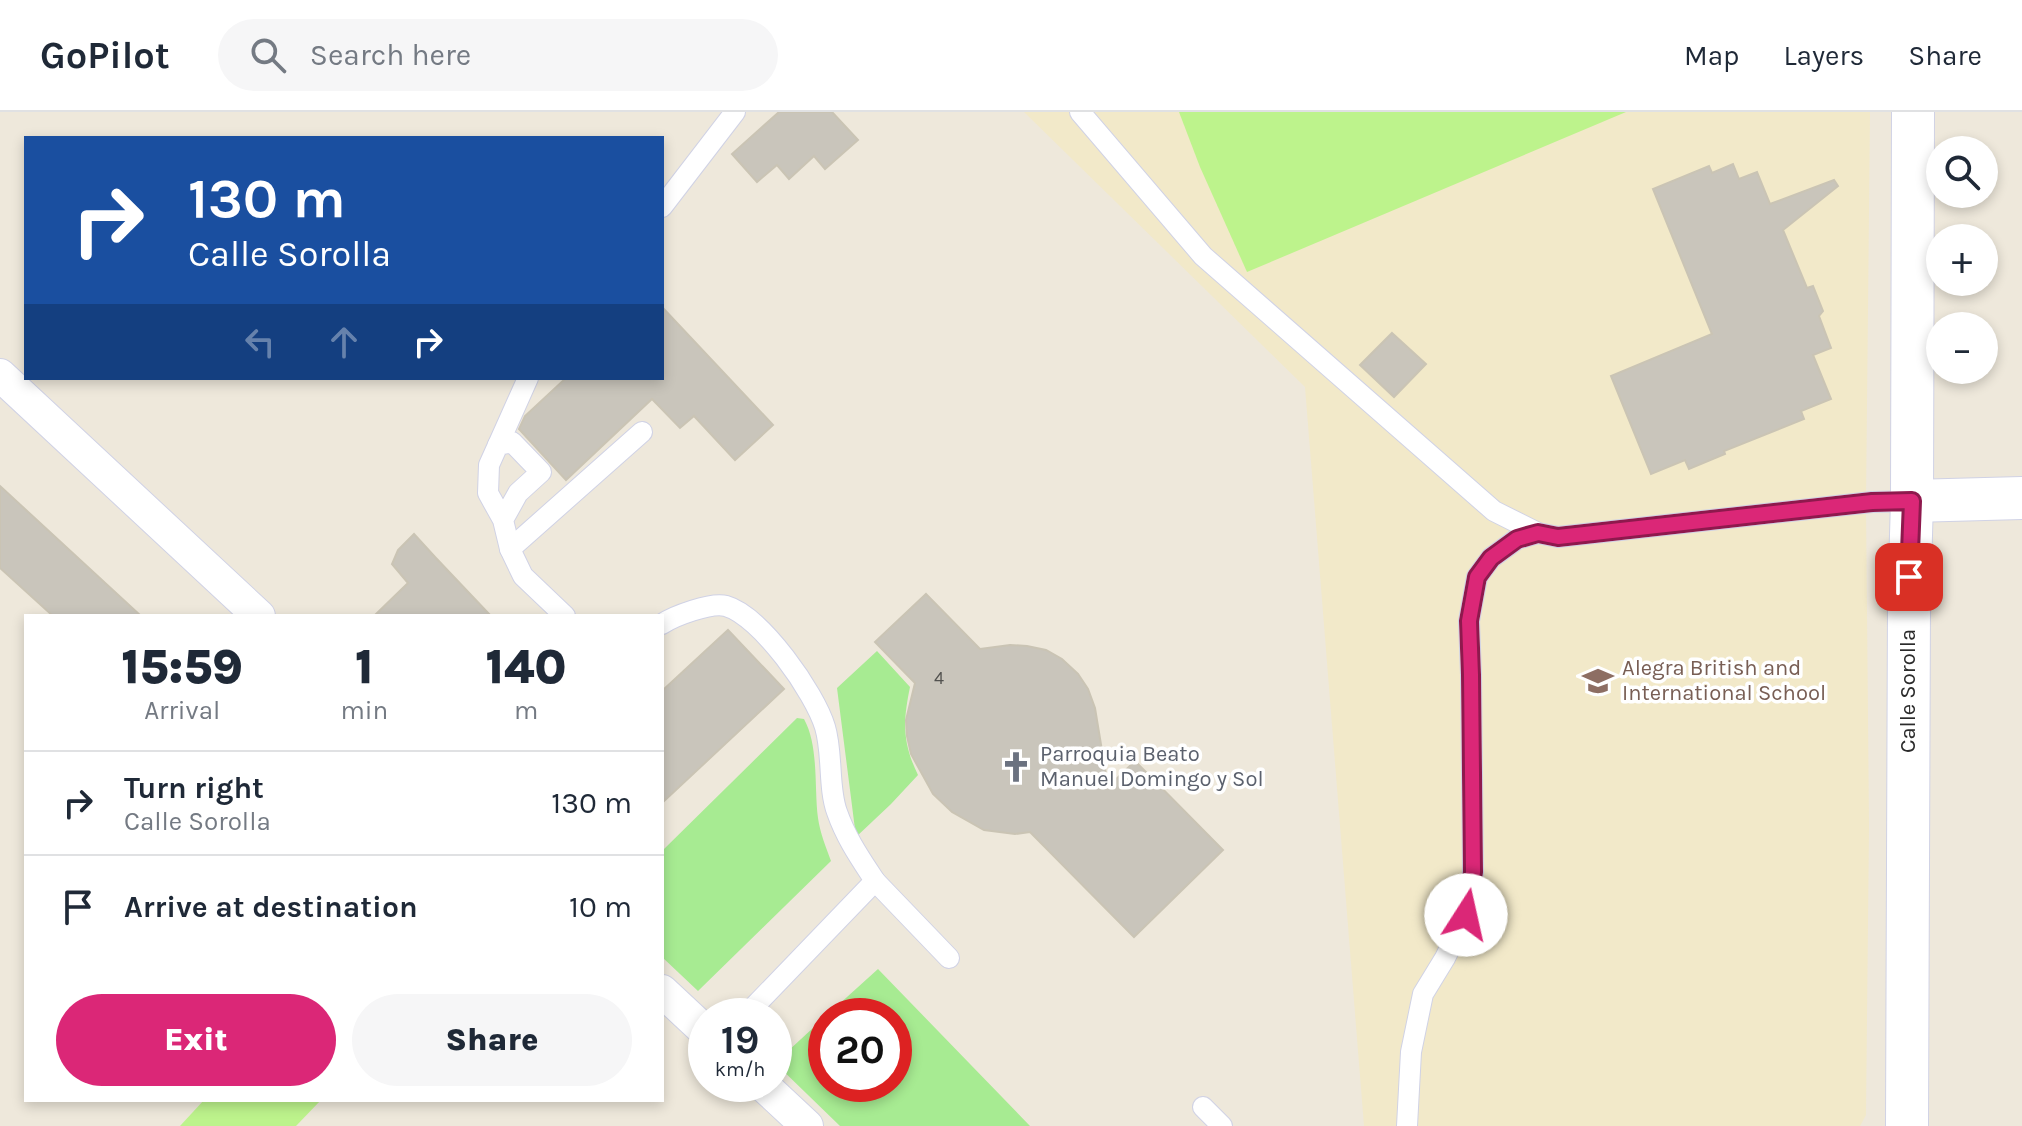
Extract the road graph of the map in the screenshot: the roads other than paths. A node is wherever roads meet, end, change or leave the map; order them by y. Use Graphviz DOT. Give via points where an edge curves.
graph roads {
  1 [pos="735,112"];
  2 [pos="1080,112"];
  3 [pos="1913,112"];
  4 [pos="664,204"];
  5 [pos="0,375"];
  6 [pos="527,380"];
  7 [pos="642,432"];
  8 [pos="498,445"];
  9 [pos="2022,498"];
  10 [pos="1912,501"];
  11 [pos="503,520"];
  12 [pos="1538,533"];
  13 [pos="510,549"];
  14 [pos="257,614"];
  15 [pos="563,614"];
  16 [pos="664,623"];
  17 [pos="875,881"];
  18 [pos="949,958"];
  19 [pos="664,993"];
  20 [pos="762,998"];
  21 [pos="688,1015"];
  22 [pos="781,1102"];
  23 [pos="1203,1107"];
  24 [pos="807,1126"];
  25 [pos="1222,1126"];
  26 [pos="1407,1126"];
  27 [pos="1907,1126"];
  1 -- 4 [label="lane"];
  2 -- 12 [label="lane" via="1203,256 1494,511"];
  3 -- 10 [label="street, Calle Sorolla"];
  5 -- 14 [label="street"];
  6 -- 8 [label="lane"];
  7 -- 13 [label="lane"];
  8 -- 11 [label="lane" via="489,465 488,493"];
  8 -- 11 [label="lane" via="512,442 541,472 518,493"];
  9 -- 10 [label="street"];
  10 -- 12 [label="lane" via="1558,537"];
  10 -- 27 [label="street, Calle Sorolla"];
  11 -- 13 [label="lane"];
  12 -- 26 [label="lane" via="1517,539 1491,558 1477,577 1469,621 1473,872 1466,915 1423,994 1411,1052"];
  13 -- 15 [label="lane" via="523,576"];
  16 -- 17 [label="lane" via="724,606 747,617 788,661 816,702 826,728 835,808 849,843"];
  17 -- 18 [label="lane"];
  17 -- 20 [label="lane"];
  19 -- 21 [label="street"];
  22 -- 24 [label="street"];
  23 -- 25 [label="lane"];
}
